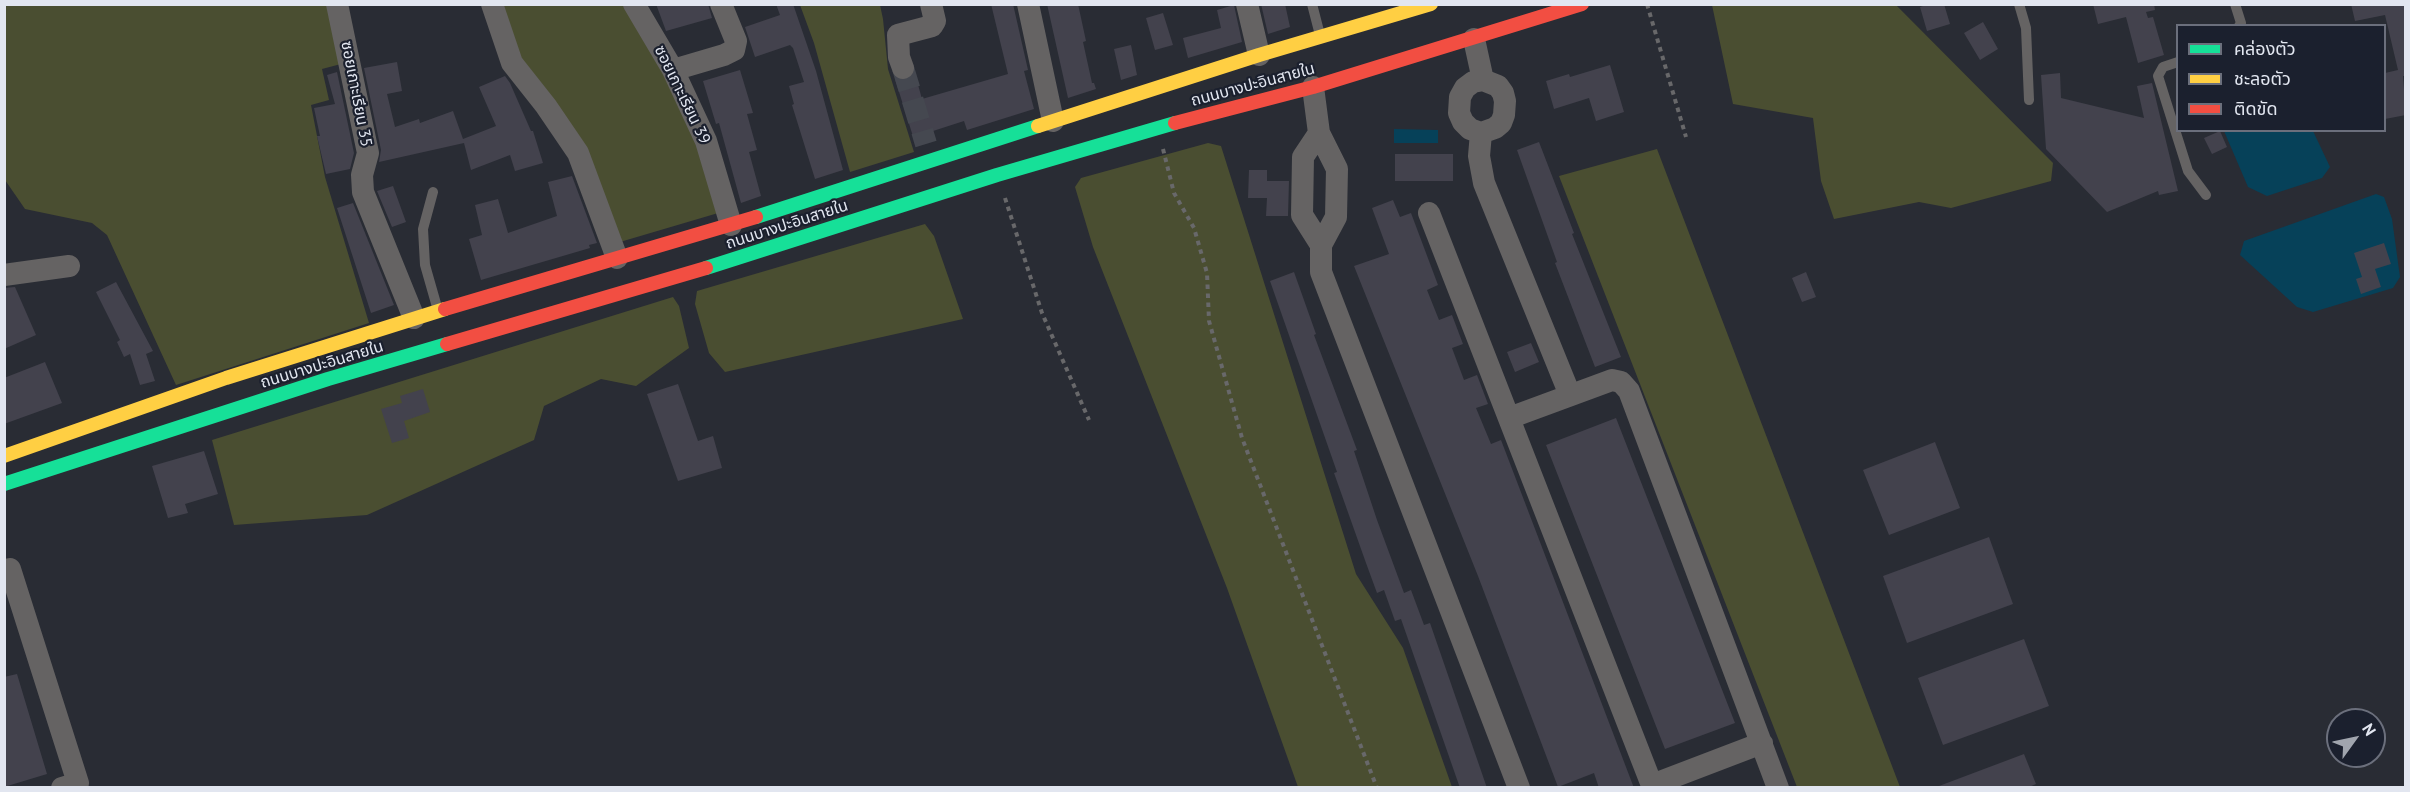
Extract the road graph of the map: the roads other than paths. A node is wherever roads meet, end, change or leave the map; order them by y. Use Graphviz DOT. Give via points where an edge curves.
graph roads {
  1 [pos="337,4"];
  2 [pos="492,4"];
  3 [pos="634,4"];
  4 [pos="721,4"];
  5 [pos="931,4"];
  6 [pos="1028,4"];
  7 [pos="1247,4"];
  8 [pos="1312,4"];
  9 [pos="1431,4"];
  10 [pos="1582,4"];
  11 [pos="2019,4"];
  12 [pos="2235,4"];
  13 [pos="2240,24"];
  14 [pos="1320,38"];
  15 [pos="1474,39"];
  16 [pos="1259,55"];
  17 [pos="2176,63"];
  18 [pos="903,68"];
  19 [pos="673,70"];
  20 [pos="1483,80"];
  21 [pos="1312,87"];
  22 [pos="2029,100"];
  23 [pos="1053,121"];
  24 [pos="1319,133"];
  25 [pos="1481,133"];
  26 [pos="433,192"];
  27 [pos="2206,195"];
  28 [pos="1429,213"];
  29 [pos="731,225"];
  30 [pos="1321,245"];
  31 [pos="617,258"];
  32 [pos="69,266"];
  33 [pos="4,275"];
  34 [pos="438,310"];
  35 [pos="414,318"];
  36 [pos="1570,395"];
  37 [pos="1509,418"];
  38 [pos="4,456"];
  39 [pos="4,484"];
  40 [pos="10,569"];
  41 [pos="1762,743"];
  42 [pos="1653,786"];
  43 [pos="62,788"];
  44 [pos="1519,788"];
  45 [pos="1778,788"];
  1 -- 35 [label="street, ซอยเกาะเรียน 35" via="368,153 362,175 363,192"];
  2 -- 31 [label="street" via="512,63 578,153"];
  3 -- 19 [label="street, ซอยเกาะเรียน 39"];
  4 -- 19 [label="street" via="736,41 734,50"];
  5 -- 18 [label="street" via="935,21 932,26 898,35"];
  6 -- 23 [label="street"];
  7 -- 16 [label="street"];
  8 -- 14 [label="lane"];
  9 -- 14 [label="main road, ถนนบางปะอินสายใน"];
  10 -- 15 [label="main road, ถนนบางปะอินสายใน"];
  11 -- 22 [label="lane" via="2026,28"];
  12 -- 13 [label="lane"];
  14 -- 16 [label="main road, ถนนบางปะอินสายใน"];
  15 -- 20 [label="street"];
  15 -- 21 [label="main road, ถนนบางปะอินสายใน"];
  16 -- 23 [label="main road, ถนนบางปะอินสายใน"];
  17 -- 27 [label="lane" via="2163,67 2158,76 2188,171"];
  19 -- 29 [label="street, ซอยเกาะเรียน 39" via="706,141"];
  20 -- 25 [label="street" via="1498,86 1505,101 1501,123"];
  20 -- 25 [label="street" via="1465,88 1459,113 1470,129"];
  21 -- 24 [label="street"];
  21 -- 39 [label="main road, ถนนบางปะอินสายใน" via="997,175 675,278 328,379"];
  23 -- 29 [label="main road, ถนนบางปะอินสายใน" via="929,152"];
  24 -- 30 [label="street" via="1337,169 1336,217"];
  24 -- 30 [label="street" via="1303,157 1302,214"];
  25 -- 36 [label="street" via="1479,156 1484,183"];
  26 -- 34 [label="lane" via="423,229 425,265"];
  28 -- 37 [label="street"];
  29 -- 31 [label="main road, ถนนบางปะอินสายใน"];
  30 -- 44 [label="street" via="1321,272"];
  31 -- 34 [label="main road, ถนนบางปะอินสายใน"];
  32 -- 33 [label="street"];
  34 -- 35 [label="main road, ถนนบางปะอินสายใน"];
  35 -- 38 [label="main road, ถนนบางปะอินสายใน" via="226,378"];
  36 -- 37 [label="street"];
  36 -- 41 [label="street" via="1612,380 1621,382 1629,391"];
  37 -- 42 [label="street"];
  40 -- 43 [label="street" via="78,783"];
  41 -- 42 [label="street"];
  41 -- 45 [label="street"];
}
